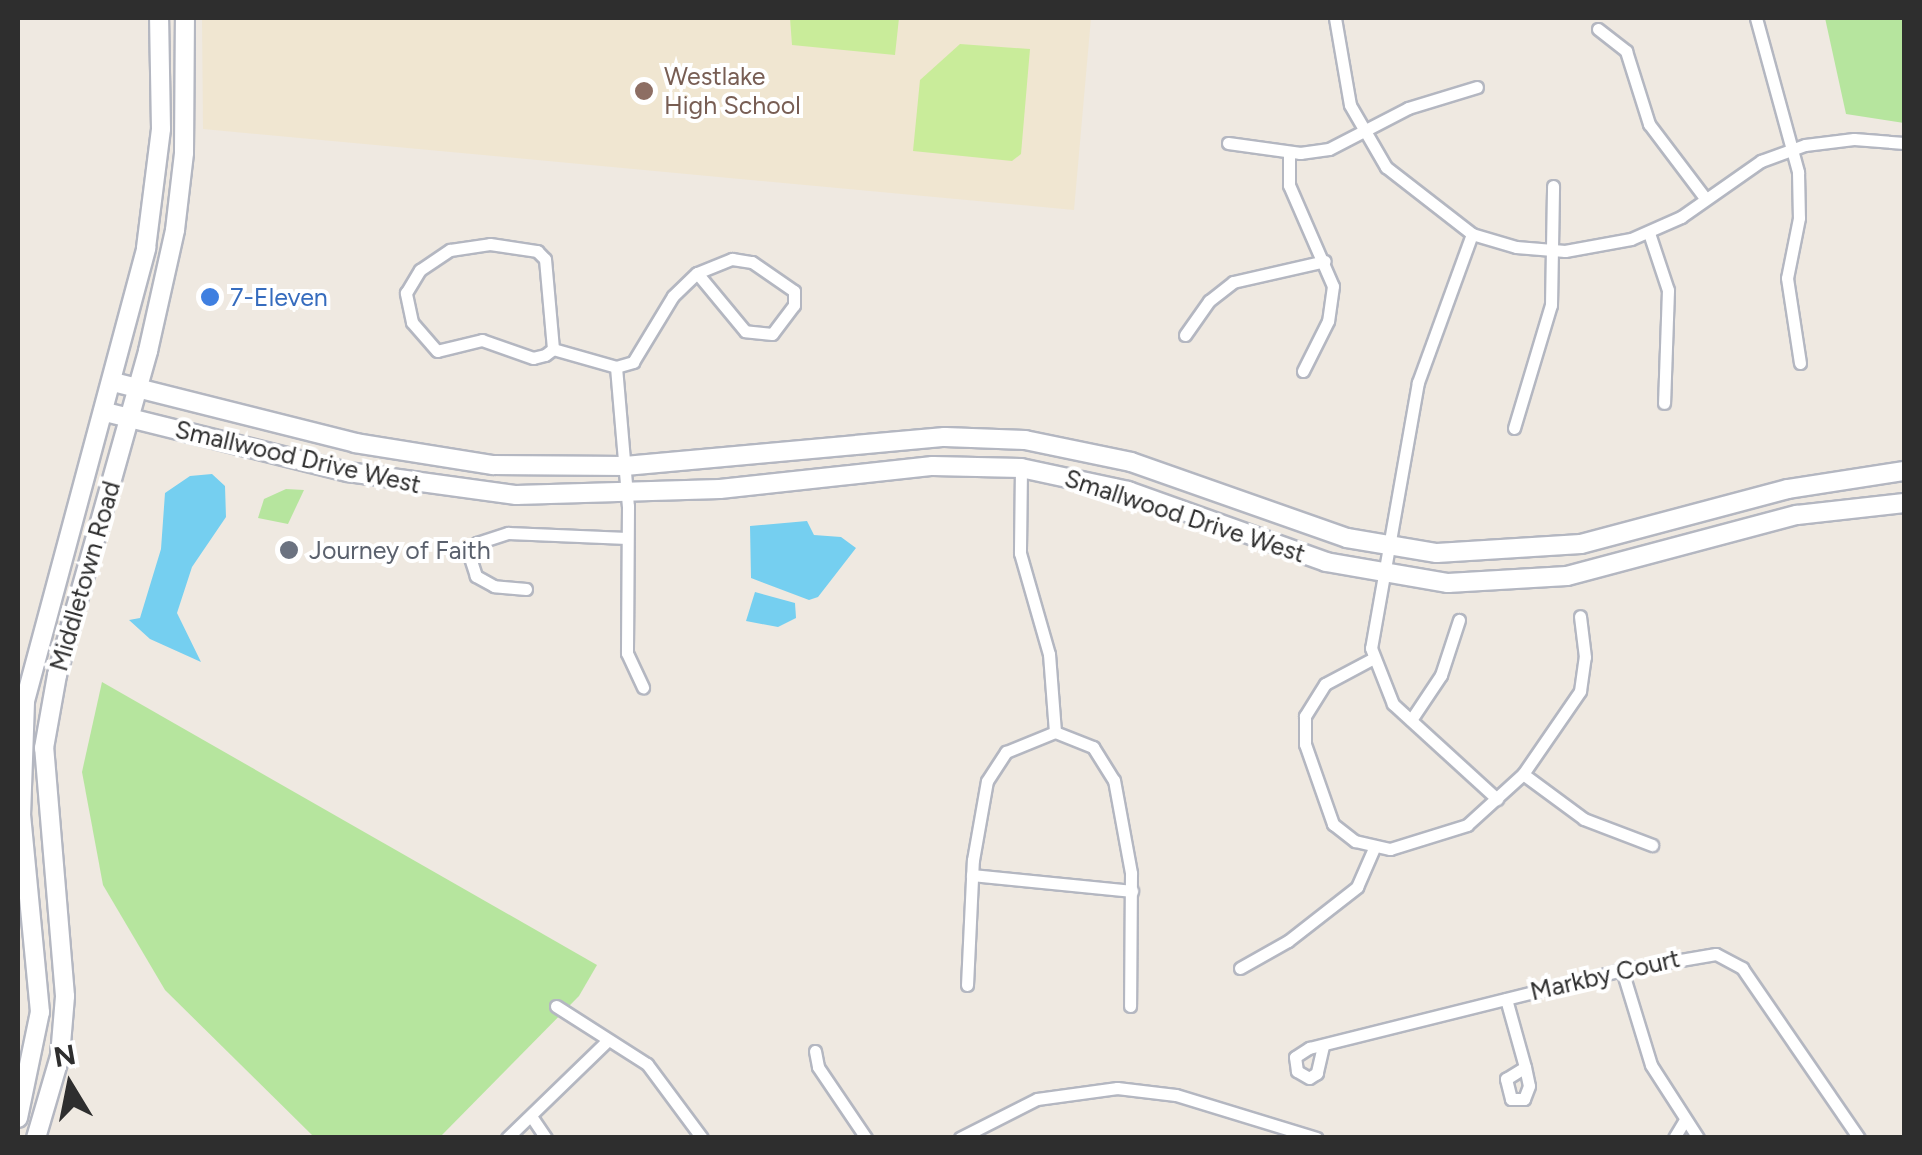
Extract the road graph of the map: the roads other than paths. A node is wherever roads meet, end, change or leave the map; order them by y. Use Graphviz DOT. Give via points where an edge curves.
graph roads {
  1 [pos="163,18"];
  2 [pos="185,18"];
  3 [pos="1335,18"];
  4 [pos="1756,18"];
  5 [pos="1598,29"];
  6 [pos="188,42"];
  7 [pos="1477,87"];
  8 [pos="1362,133"];
  9 [pos="1228,143"];
  10 [pos="1904,143"];
  11 [pos="1792,149"];
  12 [pos="1289,152"];
  13 [pos="1554,186"];
  14 [pos="1705,198"];
  15 [pos="1649,233"];
  16 [pos="1472,234"];
  17 [pos="1554,251"];
  18 [pos="1325,260"];
  19 [pos="697,273"];
  20 [pos="1184,335"];
  21 [pos="553,348"];
  22 [pos="1800,363"];
  23 [pos="616,367"];
  24 [pos="1303,372"];
  25 [pos="113,382"];
  26 [pos="138,388"];
  27 [pos="1664,403"];
  28 [pos="104,412"];
  29 [pos="130,418"];
  30 [pos="280,425"];
  31 [pos="1514,428"];
  32 [pos="390,451"];
  33 [pos="625,466"];
  34 [pos="1021,468"];
  35 [pos="1904,471"];
  36 [pos="383,479"];
  37 [pos="627,496"];
  38 [pos="1904,503"];
  39 [pos="627,538"];
  40 [pos="1386,546"];
  41 [pos="1380,574"];
  42 [pos="526,589"];
  43 [pos="1580,616"];
  44 [pos="1459,620"];
  45 [pos="1372,659"];
  46 [pos="643,688"];
  47 [pos="1410,720"];
  48 [pos="1056,732"];
  49 [pos="1524,774"];
  50 [pos="1497,799"];
  51 [pos="1652,845"];
  52 [pos="1374,848"];
  53 [pos="972,875"];
  54 [pos="1132,891"];
  55 [pos="1240,968"];
  56 [pos="1622,970"];
  57 [pos="968,985"];
  58 [pos="1506,998"];
  59 [pos="556,1006"];
  60 [pos="1130,1006"];
  61 [pos="607,1041"];
  62 [pos="1323,1046"];
  63 [pos="814,1050"];
  64 [pos="1525,1067"];
  65 [pos="530,1116"];
  66 [pos="18,1118"];
  67 [pos="1685,1120"];
  68 [pos="36,1138"];
  69 [pos="507,1138"];
  70 [pos="546,1138"];
  71 [pos="702,1138"];
  72 [pos="866,1138"];
  73 [pos="960,1138"];
  74 [pos="1317,1138"];
  75 [pos="1674,1138"];
  76 [pos="1698,1138"];
  77 [pos="1859,1138"];
  1 -- 6 [label="street"];
  1 -- 25 [label="street, Middletown Road" via="154,197"];
  2 -- 6 [label="street, Middletown Road"];
  3 -- 8 [label="street" via="1342,78"];
  4 -- 11 [label="street"];
  5 -- 14 [label="street" via="1626,51 1650,124"];
  6 -- 26 [label="street, Middletown Road" via="175,230"];
  7 -- 8 [label="street" via="1408,108"];
  8 -- 12 [label="street" via="1329,148"];
  8 -- 16 [label="street" via="1410,192"];
  9 -- 12 [label="street"];
  10 -- 11 [label="street" via="1842,140"];
  11 -- 14 [label="street"];
  11 -- 22 [label="street" via="1800,203 1787,288"];
  12 -- 18 [label="street" via="1289,185"];
  13 -- 17 [label="street"];
  14 -- 15 [label="street"];
  15 -- 17 [label="street"];
  15 -- 27 [label="street" via="1668,290"];
  16 -- 17 [label="street"];
  16 -- 40 [label="street" via="1418,382"];
  17 -- 31 [label="street" via="1547,324"];
  18 -- 20 [label="street" via="1233,282"];
  18 -- 24 [label="street" via="1331,310"];
  19 -- 19 [label="street" via="750,334 772,334 794,305 790,286 746,260 723,260"];
  19 -- 23 [label="street" via="669,301 643,354"];
  21 -- 21 [label="street" via="533,358 491,341 442,351 428,346 408,312 408,284 436,257 464,245 516,247 546,259"];
  21 -- 23 [label="street"];
  23 -- 33 [label="street"];
  25 -- 26 [label="street, Smallwood Drive West"];
  25 -- 28 [label="street, Middletown Road"];
  26 -- 29 [label="street, Middletown Road"];
  26 -- 30 [label="street, Smallwood Drive West"];
  28 -- 29 [label="street, Smallwood Drive West"];
  28 -- 66 [label="street, Middletown Road" via="40,634 19,752 40,1012"];
  29 -- 36 [label="street, Smallwood Drive West"];
  29 -- 68 [label="street, Middletown Road" via="68,631 44,748 65,996 60,1056"];
  30 -- 32 [label="street, Smallwood Drive West"];
  30 -- 36 [label="street" via="279,441 287,450 365,468"];
  32 -- 33 [label="street, Smallwood Drive West" via="493,465"];
  32 -- 36 [label="street"];
  33 -- 37 [label="street"];
  33 -- 40 [label="street, Smallwood Drive West" via="945,437 1025,440 1131,462 1282,518"];
  34 -- 37 [label="street, Smallwood Drive West" via="933,466"];
  34 -- 41 [label="street, Smallwood Drive West" via="1128,491 1312,558"];
  34 -- 48 [label="street" via="1020,553 1049,654"];
  35 -- 40 [label="street, Smallwood Drive West" via="1788,489 1545,550 1437,553"];
  36 -- 37 [label="street, Smallwood Drive West" via="516,496"];
  37 -- 39 [label="street"];
  38 -- 41 [label="street, Smallwood Drive West" via="1797,515 1567,576 1462,583"];
  39 -- 42 [label="street" via="508,533 477,543 470,557 476,576 494,586"];
  39 -- 46 [label="street" via="627,653"];
  40 -- 41 [label="street"];
  41 -- 45 [label="street"];
  43 -- 49 [label="street" via="1580,692"];
  44 -- 47 [label="street" via="1441,675"];
  45 -- 47 [label="street" via="1385,693"];
  45 -- 52 [label="street" via="1325,684 1308,709 1304,732 1332,824"];
  47 -- 50 [label="street"];
  48 -- 53 [label="street" via="1024,741 995,764"];
  48 -- 54 [label="street" via="1093,747 1109,770"];
  49 -- 50 [label="street"];
  49 -- 51 [label="street" via="1584,819"];
  50 -- 52 [label="street" via="1455,831"];
  52 -- 55 [label="street" via="1357,887 1288,941"];
  53 -- 54 [label="street"];
  53 -- 57 [label="street"];
  54 -- 60 [label="street"];
  56 -- 58 [label="street, Markby Court"];
  56 -- 67 [label="street" via="1651,1066"];
  56 -- 77 [label="street, Markby Court" via="1703,952 1742,968"];
  58 -- 62 [label="street, Markby Court"];
  58 -- 64 [label="street"];
  59 -- 61 [label="street"];
  61 -- 65 [label="street"];
  61 -- 71 [label="street" via="647,1064"];
  63 -- 72 [label="street" via="818,1067"];
  65 -- 69 [label="street"];
  65 -- 70 [label="street"];
  67 -- 75 [label="street"];
  67 -- 76 [label="street"];
  73 -- 74 [label="street" via="1037,1099 1117,1088 1176,1095"];
}
